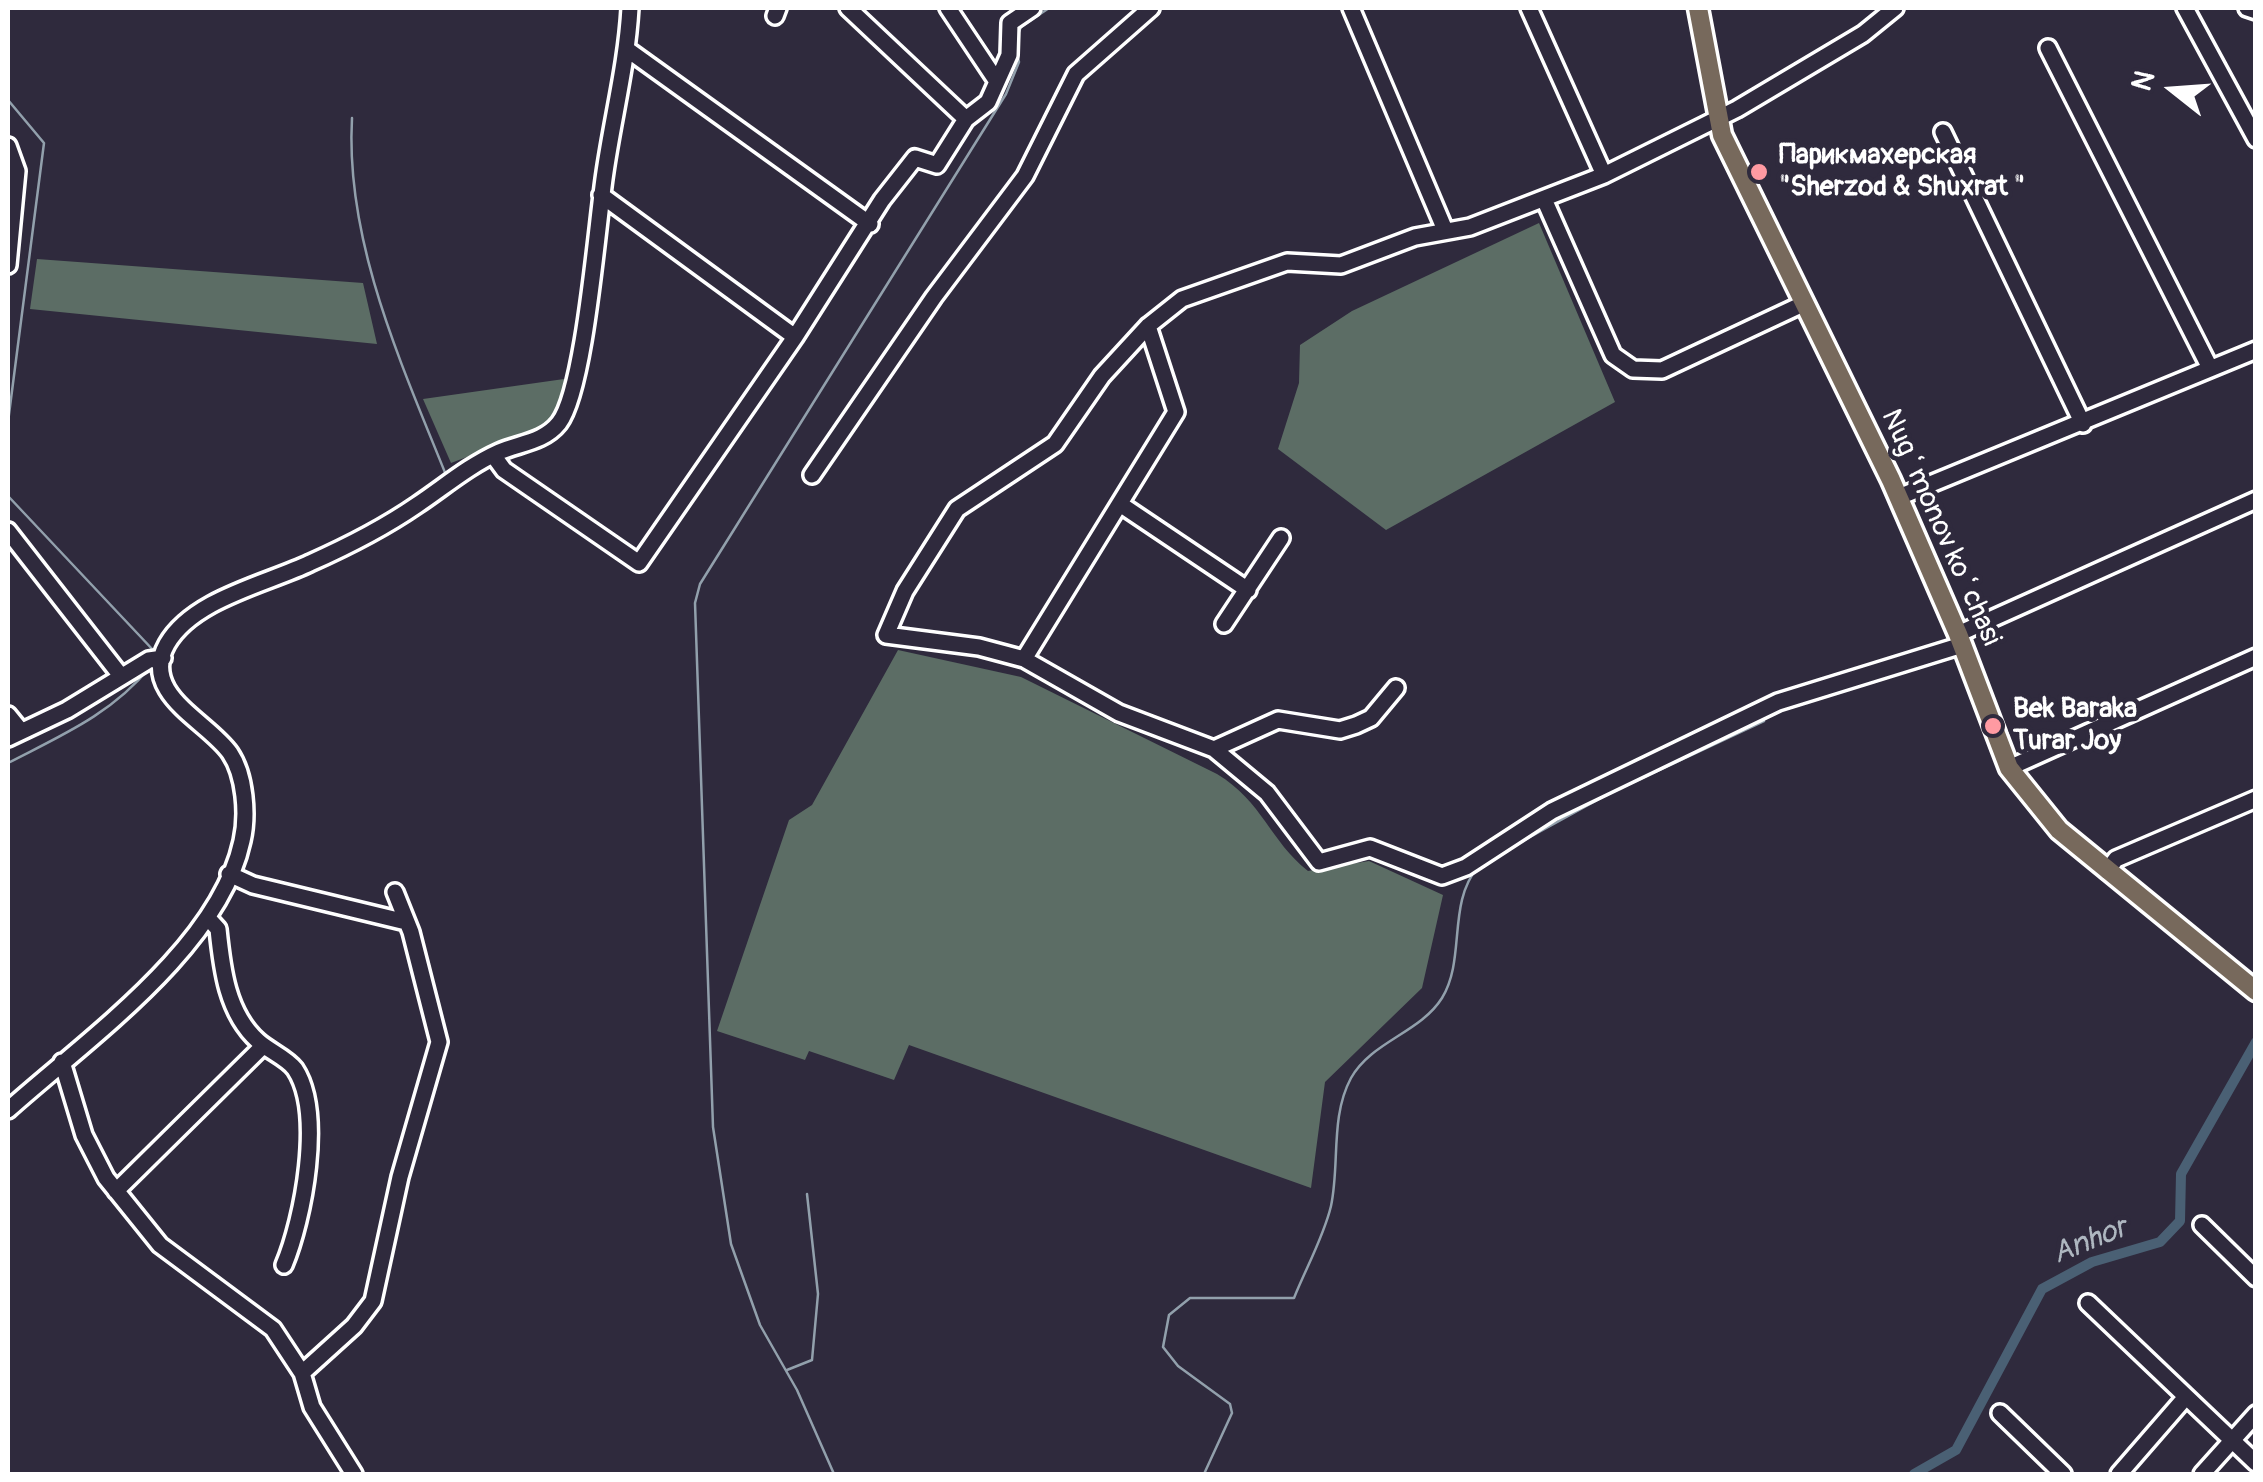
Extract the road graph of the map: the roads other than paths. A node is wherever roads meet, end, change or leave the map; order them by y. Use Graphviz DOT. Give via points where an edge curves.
graph roads {
  1 [pos="630,8"];
  2 [pos="848,8"];
  3 [pos="948,8"];
  4 [pos="1032,8"];
  5 [pos="1151,8"];
  6 [pos="1351,8"];
  7 [pos="1529,8"];
  8 [pos="1698,8"];
  9 [pos="1894,8"];
  10 [pos="2185,8"];
  11 [pos="2246,8"];
  12 [pos="2256,11"];
  13 [pos="2048,48"];
  14 [pos="628,50"];
  15 [pos="996,80"];
  16 [pos="966,119"];
  17 [pos="1717,120"];
  18 [pos="1943,132"];
  19 [pos="2256,139"];
  20 [pos="8,146"];
  21 [pos="12,174"];
  22 [pos="1604,175"];
  23 [pos="601,195"];
  24 [pos="1544,198"];
  25 [pos="870,224"];
  26 [pos="1445,230"];
  27 [pos="8,265"];
  28 [pos="1805,303"];
  29 [pos="1148,326"];
  30 [pos="795,337"];
  31 [pos="2256,350"];
  32 [pos="2210,368"];
  33 [pos="2083,424"];
  34 [pos="493,455"];
  35 [pos="812,475"];
  36 [pos="1899,498"];
  37 [pos="2256,500"];
  38 [pos="1120,504"];
  39 [pos="8,530"];
  40 [pos="1281,538"];
  41 [pos="1248,590"];
  42 [pos="1224,624"];
  43 [pos="1960,640"];
  44 [pos="2256,657"];
  45 [pos="156,659"];
  46 [pos="1024,660"];
  47 [pos="121,676"];
  48 [pos="1396,688"];
  49 [pos="8,715"];
  50 [pos="14,735"];
  51 [pos="1214,749"];
  52 [pos="2008,768"];
  53 [pos="2256,799"];
  54 [pos="2107,871"];
  55 [pos="228,874"];
  56 [pos="395,892"];
  57 [pos="208,918"];
  58 [pos="406,922"];
  59 [pos="2254,990"];
  60 [pos="263,1046"];
  61 [pos="62,1062"];
  62 [pos="8,1110"];
  63 [pos="116,1191"];
  64 [pos="2202,1225"];
  65 [pos="284,1265"];
  66 [pos="2256,1278"];
  67 [pos="2088,1303"];
  68 [pos="302,1373"];
  69 [pos="2185,1398"];
  70 [pos="2000,1414"];
  71 [pos="2256,1414"];
  72 [pos="2232,1440"];
  73 [pos="2256,1464"];
  74 [pos="354,1474"];
  75 [pos="2062,1474"];
  76 [pos="2119,1474"];
  77 [pos="2202,1474"];
  1 -- 14 [label="street"];
  2 -- 16 [label="street"];
  3 -- 15 [label="street"];
  4 -- 15 [label="street" via="1010,23 1009,55"];
  5 -- 35 [label="street" via="1076,74 1025,176"];
  6 -- 26 [label="street"];
  7 -- 22 [label="street"];
  8 -- 17 [label="main road, Nugʻmonov koʻchasi"];
  9 -- 17 [label="street" via="1863,34"];
  10 -- 19 [label="street"];
  11 -- 12 [label="street"];
  13 -- 32 [label="street"];
  14 -- 23 [label="street"];
  14 -- 25 [label="street"];
  15 -- 16 [label="street" via="988,102"];
  16 -- 25 [label="street" via="937,165 914,158"];
  17 -- 22 [label="street"];
  17 -- 28 [label="main road, Nugʻmonov koʻchasi"];
  18 -- 33 [label="street"];
  20 -- 21 [label="street"];
  21 -- 27 [label="street"];
  22 -- 24 [label="street"];
  23 -- 30 [label="street"];
  23 -- 34 [label="street" via="569,406 545,436"];
  24 -- 26 [label="street"];
  24 -- 28 [label="street" via="1613,355 1633,369 1662,370"];
  25 -- 30 [label="street"];
  26 -- 29 [label="street" via="1341,265 1287,262 1196,292"];
  28 -- 36 [label="main road, Nugʻmonov koʻchasi"];
  29 -- 38 [label="street" via="1176,412"];
  29 -- 46 [label="street" via="1102,376 1055,444 957,509 905,590 886,635"];
  30 -- 34 [label="street" via="638,563 504,470"];
  31 -- 32 [label="street"];
  32 -- 33 [label="street"];
  33 -- 36 [label="street"];
  34 -- 45 [label="street" via="313,562 215,604"];
  36 -- 43 [label="main road, Nugʻmonov koʻchasi"];
  37 -- 43 [label="street"];
  38 -- 41 [label="street"];
  38 -- 46 [label="street"];
  39 -- 47 [label="street"];
  40 -- 41 [label="street"];
  41 -- 42 [label="street"];
  43 -- 51 [label="street" via="1778,702 1552,811 1442,876 1370,848 1319,862 1267,793"];
  43 -- 52 [label="main road, Nugʻmonov koʻchasi"];
  44 -- 52 [label="street"];
  45 -- 47 [label="street"];
  45 -- 55 [label="street" via="173,699 238,768 244,832"];
  46 -- 51 [label="street" via="1119,713"];
  47 -- 50 [label="street"];
  48 -- 51 [label="street" via="1371,718 1356,725 1340,730 1278,720"];
  49 -- 50 [label="street"];
  52 -- 54 [label="main road, Nugʻmonov koʻchasi" via="2048,820"];
  53 -- 54 [label="street" via="2116,859"];
  54 -- 59 [label="main road, Nugʻmonov koʻchasi"];
  55 -- 57 [label="street"];
  55 -- 58 [label="street"];
  56 -- 58 [label="street"];
  57 -- 60 [label="street" via="218,928 222,968 240,1024"];
  57 -- 61 [label="street" via="180,956"];
  58 -- 68 [label="street" via="439,1042 373,1301"];
  60 -- 63 [label="street"];
  60 -- 65 [label="street" via="294,1068 309,1133 307,1188"];
  61 -- 62 [label="street"];
  61 -- 63 [label="street" via="84,1136"];
  63 -- 68 [label="street" via="174,1258 267,1322"];
  64 -- 66 [label="street"];
  67 -- 69 [label="street"];
  68 -- 74 [label="street" via="312,1407"];
  69 -- 72 [label="street"];
  69 -- 76 [label="street"];
  70 -- 75 [label="street"];
  71 -- 72 [label="street"];
  72 -- 73 [label="street"];
  72 -- 77 [label="street"];
}
